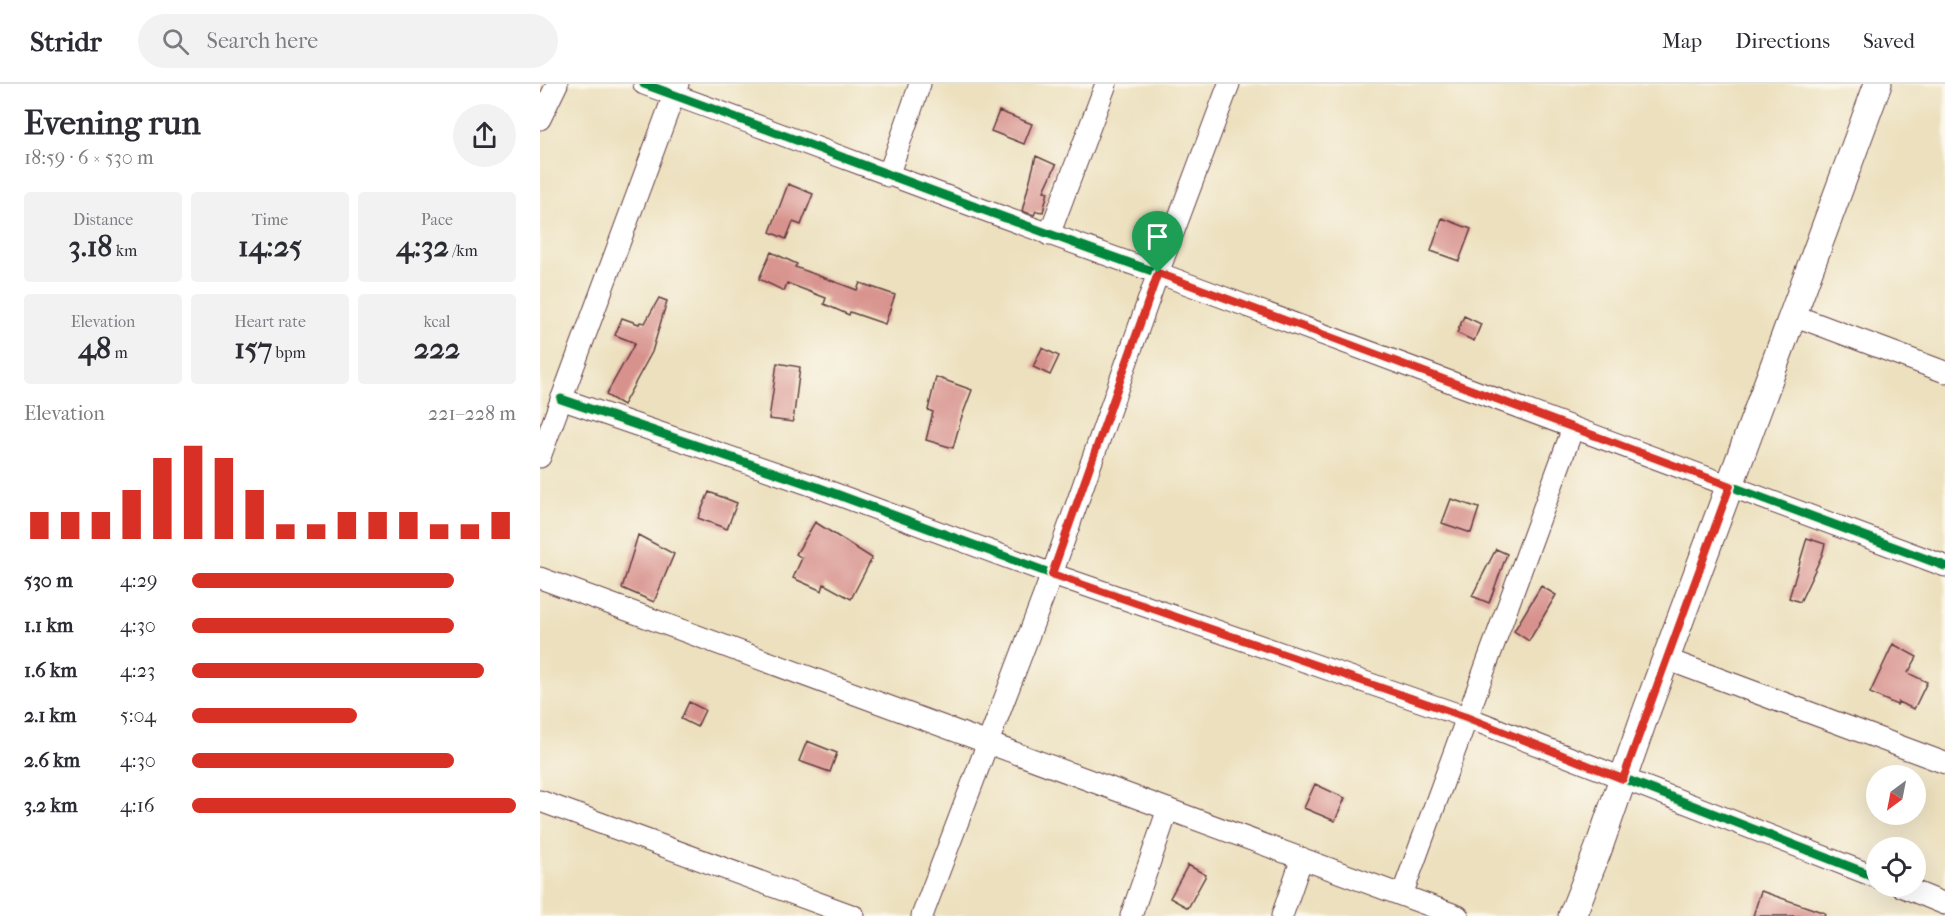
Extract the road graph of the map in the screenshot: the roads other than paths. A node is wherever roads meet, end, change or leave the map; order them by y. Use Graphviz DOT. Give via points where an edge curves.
graph roads {
  1 [pos="556,84"];
  2 [pos="644,84"];
  3 [pos="920,84"];
  4 [pos="1106,84"];
  5 [pos="1229,84"];
  6 [pos="1878,84"];
  7 [pos="676,89"];
  8 [pos="540,118"];
  9 [pos="888,176"];
  10 [pos="1049,235"];
  11 [pos="1158,273"];
  12 [pos="1793,315"];
  13 [pos="1945,372"];
  14 [pos="561,399"];
  15 [pos="1573,428"];
  16 [pos="540,457"];
  17 [pos="1730,486"];
  18 [pos="1945,566"];
  19 [pos="1052,574"];
  20 [pos="540,578"];
  21 [pos="1666,659"];
  22 [pos="1466,717"];
  23 [pos="988,742"];
  24 [pos="1945,763"];
  25 [pos="1623,779"];
  26 [pos="540,801"];
  27 [pos="1168,809"];
  28 [pos="1302,858"];
  29 [pos="1866,873"];
  30 [pos="1402,895"];
  31 [pos="1926,896"];
  32 [pos="1945,904"];
  33 [pos="854,916"];
  34 [pos="922,916"];
  35 [pos="1131,916"];
  36 [pos="1282,916"];
  37 [pos="1458,916"];
  38 [pos="1572,916"];
  1 -- 8 [label="street"];
  2 -- 7 [label="street"];
  3 -- 9 [label="street"];
  4 -- 10 [label="street"];
  5 -- 11 [label="street"];
  6 -- 12 [label="street"];
  7 -- 9 [label="street"];
  7 -- 14 [label="street"];
  9 -- 10 [label="street"];
  10 -- 11 [label="street"];
  11 -- 15 [label="street"];
  11 -- 19 [label="street"];
  12 -- 13 [label="street"];
  12 -- 17 [label="street"];
  14 -- 16 [label="street"];
  14 -- 19 [label="street" via="817,487"];
  15 -- 17 [label="street"];
  15 -- 22 [label="street"];
  17 -- 18 [label="street"];
  17 -- 21 [label="street"];
  19 -- 22 [label="street"];
  19 -- 23 [label="street"];
  20 -- 23 [label="street"];
  21 -- 24 [label="street"];
  21 -- 25 [label="street"];
  22 -- 25 [label="street"];
  22 -- 30 [label="street"];
  23 -- 27 [label="street"];
  23 -- 34 [label="street"];
  25 -- 29 [label="street"];
  25 -- 38 [label="street"];
  26 -- 33 [label="street"];
  27 -- 28 [label="street"];
  27 -- 35 [label="street"];
  28 -- 30 [label="street"];
  28 -- 36 [label="street"];
  30 -- 37 [label="street"];
  31 -- 32 [label="street"];
}
